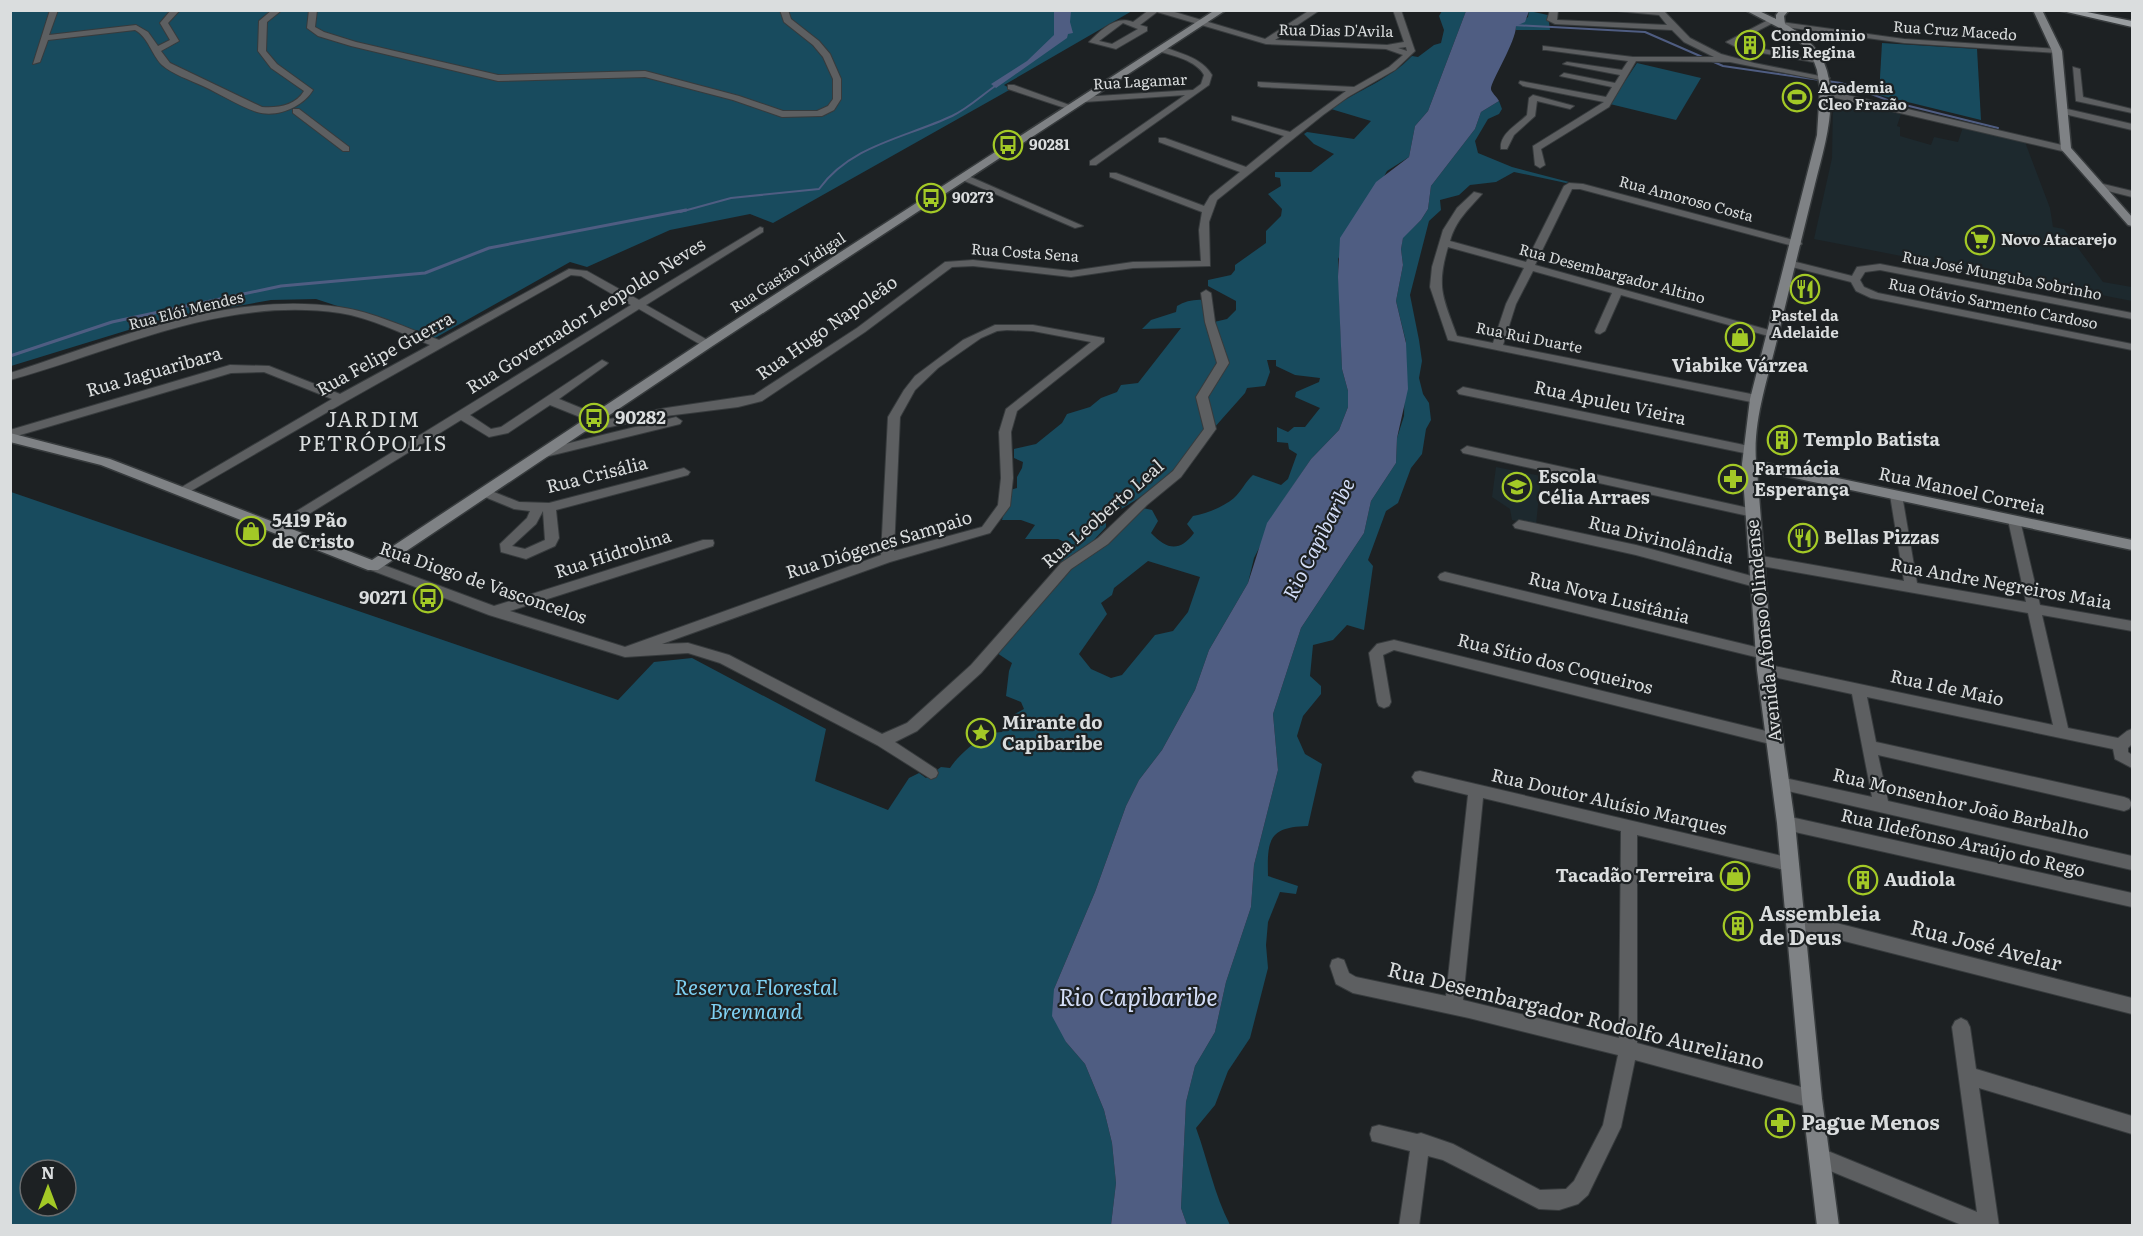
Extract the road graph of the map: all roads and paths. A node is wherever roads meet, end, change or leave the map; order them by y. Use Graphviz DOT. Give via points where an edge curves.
graph roads {
  1 [pos="54,10"];
  2 [pos="176,10"];
  3 [pos="278,10"];
  4 [pos="313,10"];
  5 [pos="784,10"];
  6 [pos="1157,10"];
  7 [pos="1222,10"];
  8 [pos="1316,10"];
  9 [pos="1397,10"];
  10 [pos="1554,10"];
  11 [pos="1610,10"];
  12 [pos="2037,10"];
  13 [pos="2062,10"];
  14 [pos="2102,10"];
  15 [pos="1659,12"];
  16 [pos="1752,12"];
  17 [pos="2133,16"];
  18 [pos="1779,17"];
  19 [pos="1200,24"];
  20 [pos="2133,24"];
  21 [pos="1134,25"];
  22 [pos="1674,28"];
  23 [pos="45,38"];
  24 [pos="1564,38"];
  25 [pos="1266,42"];
  26 [pos="1409,44"];
  27 [pos="1387,47"];
  28 [pos="1546,48"];
  29 [pos="1161,49"];
  30 [pos="1561,50"];
  31 [pos="155,51"];
  32 [pos="1572,51"];
  33 [pos="2057,51"];
  34 [pos="1409,54"];
  35 [pos="1633,59"];
  36 [pos="1735,60"];
  37 [pos="1821,62"];
  38 [pos="36,63"];
  39 [pos="1568,64"];
  40 [pos="2076,69"];
  41 [pos="1624,73"];
  42 [pos="1564,76"];
  43 [pos="1523,83"];
  44 [pos="1826,83"];
  45 [pos="1261,84"];
  46 [pos="1618,86"];
  47 [pos="1011,87"];
  48 [pos="1561,89"];
  49 [pos="309,90"];
  50 [pos="1353,90"];
  51 [pos="1197,92"];
  52 [pos="1084,99"];
  53 [pos="1609,100"];
  54 [pos="1554,102"];
  55 [pos="2092,102"];
  56 [pos="1570,106"];
  57 [pos="1071,107"];
  58 [pos="260,110"];
  59 [pos="296,111"];
  60 [pos="2063,111"];
  61 [pos="2133,111"];
  62 [pos="1234,118"];
  63 [pos="2094,118"];
  64 [pos="2133,127"];
  65 [pos="1290,135"];
  66 [pos="1162,140"];
  67 [pos="1504,147"];
  68 [pos="346,149"];
  69 [pos="2066,149"];
  70 [pos="1093,163"];
  71 [pos="1540,165"];
  72 [pos="1247,171"];
  73 [pos="1113,175"];
  74 [pos="963,177"];
  75 [pos="2099,186"];
  76 [pos="1477,194"];
  77 [pos="2133,194"];
  78 [pos="1205,210"];
  79 [pos="2133,223"];
  80 [pos="1078,226"];
  81 [pos="760,230"];
  82 [pos="1444,243"];
  83 [pos="1797,244"];
  84 [pos="949,264"];
  85 [pos="1792,264"];
  86 [pos="1531,267"];
  87 [pos="1855,280"];
  88 [pos="1618,291"];
  89 [pos="1206,293"];
  90 [pos="639,303"];
  91 [pos="2133,316"];
  92 [pos="1600,332"];
  93 [pos="1772,334"];
  94 [pos="440,344"];
  95 [pos="707,344"];
  96 [pos="1497,346"];
  97 [pos="2133,347"];
  98 [pos="602,363"];
  99 [pos="10,377"];
  100 [pos="1463,391"];
  101 [pos="341,399"];
  102 [pos="1756,399"];
  103 [pos="548,401"];
  104 [pos="460,414"];
  105 [pos="594,418"];
  106 [pos="676,421"];
  107 [pos="579,429"];
  108 [pos="10,436"];
  109 [pos="1467,450"];
  110 [pos="539,455"];
  111 [pos="1749,457"];
  112 [pos="684,472"];
  113 [pos="184,491"];
  114 [pos="484,492"];
  115 [pos="1896,495"];
  116 [pos="1753,513"];
  117 [pos="2014,520"];
  118 [pos="1519,525"];
  119 [pos="278,528"];
  120 [pos="708,543"];
  121 [pos="2133,545"];
  122 [pos="887,558"];
  123 [pos="1756,560"];
  124 [pos="373,566"];
  125 [pos="1445,577"];
  126 [pos="1759,583"];
  127 [pos="1911,586"];
  128 [pos="2036,608"];
  129 [pos="494,611"];
  130 [pos="2133,626"];
  131 [pos="625,652"];
  132 [pos="1765,662"];
  133 [pos="1858,690"];
  134 [pos="1384,702"];
  135 [pos="2062,732"];
  136 [pos="1774,739"];
  137 [pos="2127,740"];
  138 [pos="882,741"];
  139 [pos="1870,747"];
  140 [pos="2133,762"];
  141 [pos="931,773"];
  142 [pos="1420,777"];
  143 [pos="1780,783"];
  144 [pos="1476,791"];
  145 [pos="2124,804"];
  146 [pos="1881,806"];
  147 [pos="1786,823"];
  148 [pos="1629,827"];
  149 [pos="2133,863"];
  150 [pos="1789,864"];
  151 [pos="2133,900"];
  152 [pos="1793,920"];
  153 [pos="1338,966"];
  154 [pos="1454,1004"];
  155 [pos="2133,1006"];
  156 [pos="1961,1028"];
  157 [pos="1628,1048"];
  158 [pos="1969,1077"];
  159 [pos="1812,1099"];
  160 [pos="2133,1125"];
  161 [pos="1379,1134"];
  162 [pos="1421,1142"];
  163 [pos="1818,1156"];
  164 [pos="1409,1226"];
  165 [pos="1828,1226"];
  166 [pos="1989,1226"];
  1 -- 23 [label="street"];
  2 -- 31 [label="street" via="164,23 175,41"];
  3 -- 49 [label="street" via="263,21 262,51 274,66"];
  4 -- 5 [label="street" via="311,28 321,34 498,78 645,74 782,114 819,114 831,108 837,99 837,79 827,56 787,20"];
  6 -- 19 [label="street, Rua Dias D'Avila"];
  6 -- 21 [label="street"];
  7 -- 19 [label="street, Rua Gastão Vidigal"];
  8 -- 25 [label="street"];
  9 -- 26 [label="street"];
  10 -- 22 [label="street" via="1553,21"];
  11 -- 15 [label="street"];
  12 -- 33 [label="street"];
  13 -- 20 [label="main road"];
  14 -- 17 [label="main road"];
  15 -- 22 [label="street"];
  16 -- 18 [label="street, Avenida Afonso Olindense"];
  18 -- 33 [label="street, Rua Cruz Macedo" via="1904,41"];
  18 -- 37 [label="street, Avenida Afonso Olindense"];
  18 -- 37 [label="street" via="1730,42"];
  19 -- 25 [label="street, Rua Dias D'Avila"];
  19 -- 29 [label="street, Rua Gastão Vidigal"];
  21 -- 21 [label="street" via="1120,21 1093,41 1113,47 1144,29"];
  22 -- 36 [label="street" via="1706,51"];
  23 -- 31 [label="street" via="136,27 143,31"];
  23 -- 38 [label="street"];
  24 -- 30 [label="street"];
  25 -- 27 [label="street, Rua Dias D'Avila"];
  26 -- 27 [label="street, Rua Dias D'Avila"];
  26 -- 34 [label="street"];
  27 -- 34 [label="street"];
  28 -- 30 [label="street"];
  29 -- 51 [label="street" via="1204,68 1208,78"];
  29 -- 52 [label="street, Rua Gastão Vidigal"];
  30 -- 32 [label="street"];
  31 -- 58 [label="street" via="167,65"];
  32 -- 35 [label="street"];
  32 -- 39 [label="street"];
  33 -- 60 [label="street"];
  34 -- 50 [label="street" via="1387,75"];
  35 -- 36 [label="street"];
  35 -- 41 [label="street"];
  36 -- 44 [label="street"];
  37 -- 44 [label="street, Avenida Afonso Olindense"];
  39 -- 41 [label="street"];
  39 -- 42 [label="street"];
  40 -- 55 [label="street" via="2079,99"];
  41 -- 46 [label="street"];
  42 -- 46 [label="street"];
  42 -- 48 [label="street"];
  43 -- 48 [label="street"];
  44 -- 69 [label="street"];
  44 -- 83 [label="street, Avenida Afonso Olindense" via="1822,135"];
  45 -- 50 [label="street"];
  46 -- 53 [label="street"];
  47 -- 57 [label="street"];
  48 -- 53 [label="street"];
  48 -- 54 [label="street"];
  49 -- 58 [label="street" via="303,100 290,106"];
  49 -- 59 [label="street" via="315,98"];
  50 -- 65 [label="street"];
  51 -- 52 [label="street, Rua Lagamar"];
  51 -- 70 [label="street"];
  52 -- 57 [label="street, Rua Gastão Vidigal"];
  53 -- 71 [label="street" via="1536,148"];
  54 -- 56 [label="street"];
  54 -- 67 [label="street" via="1533,98 1531,116 1513,129"];
  55 -- 61 [label="street"];
  55 -- 63 [label="street"];
  57 -- 74 [label="street, Rua Gastão Vidigal"];
  58 -- 59 [label="street" via="274,115"];
  59 -- 68 [label="street"];
  60 -- 63 [label="street"];
  60 -- 69 [label="street"];
  62 -- 65 [label="street"];
  63 -- 64 [label="street"];
  65 -- 72 [label="street"];
  66 -- 72 [label="street"];
  69 -- 75 [label="street"];
  72 -- 78 [label="street" via="1213,198"];
  73 -- 78 [label="street"];
  74 -- 80 [label="street"];
  74 -- 95 [label="street, Rua Gastão Vidigal"];
  75 -- 77 [label="street"];
  75 -- 79 [label="street"];
  76 -- 82 [label="street, Rua Rui Duarte" via="1460,210"];
  78 -- 84 [label="street, Rua Costa Sena" via="1206,264 1133,265 1071,274"];
  81 -- 90 [label="street, Rua Governador Leopoldo Neves"];
  82 -- 86 [label="street, Rua Desembargador Altino"];
  82 -- 96 [label="street, Rua Rui Duarte" via="1435,287 1452,338"];
  83 -- 85 [label="street, Avenida Afonso Olindense"];
  83 -- 86 [label="street, Rua Amoroso Costa" via="1580,186 1567,188"];
  84 -- 107 [label="street, Rua Hugo Napoleão" via="861,330 758,398"];
  85 -- 87 [label="street"];
  85 -- 93 [label="street, Avenida Afonso Olindense"];
  86 -- 88 [label="street, Rua Desembargador Altino"];
  86 -- 96 [label="street" via="1511,304"];
  87 -- 91 [label="street, Rua José Munguba Sobrinho" via="1861,269 1880,267"];
  87 -- 97 [label="street, Rua Otávio Sarmento Cardoso" via="1860,289 1875,296"];
  88 -- 92 [label="street"];
  88 -- 93 [label="street, Rua Desembargador Altino"];
  89 -- 138 [label="street, Rua Leoberto Leal" via="1223,363 1202,397 1210,429 1177,474 1103,541 1066,566 976,669 912,727"];
  90 -- 94 [label="street, Rua Felipe Guerra" via="575,272"];
  90 -- 95 [label="street"];
  90 -- 104 [label="street, Rua Governador Leopoldo Neves"];
  93 -- 102 [label="street, Avenida Afonso Olindense"];
  94 -- 99 [label="street, Rua Elói Mendes" via="340,310 260,308 178,325"];
  94 -- 101 [label="street, Rua Felipe Guerra"];
  95 -- 105 [label="street, Rua Gastão Vidigal"];
  96 -- 102 [label="street, Rua Rui Duarte"];
  98 -- 103 [label="street"];
  100 -- 111 [label="street, Rua Apuleu Vieira"];
  101 -- 108 [label="street, Rua Jaguaribara" via="265,368 230,369"];
  101 -- 113 [label="street, Rua Felipe Guerra"];
  102 -- 111 [label="street, Avenida Afonso Olindense"];
  103 -- 104 [label="street" via="494,433 485,432"];
  103 -- 105 [label="street"];
  104 -- 119 [label="street, Rua Governador Leopoldo Neves"];
  105 -- 107 [label="street, Rua Gastão Vidigal"];
  106 -- 110 [label="street"];
  107 -- 110 [label="street, Rua Gastão Vidigal"];
  108 -- 113 [label="street, Rua Diogo de Vasconcelos" via="105,462"];
  109 -- 116 [label="street"];
  110 -- 114 [label="street, Rua Gastão Vidigal"];
  111 -- 115 [label="street, Rua Manoel Correia"];
  111 -- 116 [label="street, Avenida Afonso Olindense"];
  112 -- 114 [label="street, Rua Crisália" via="544,507 518,506"];
  113 -- 119 [label="street, Rua Diogo de Vasconcelos"];
  114 -- 124 [label="street, Rua Gastão Vidigal"];
  115 -- 117 [label="street, Rua Manoel Correia"];
  115 -- 127 [label="street"];
  116 -- 123 [label="street, Avenida Afonso Olindense"];
  117 -- 121 [label="street, Rua Manoel Correia"];
  117 -- 128 [label="street"];
  118 -- 126 [label="street, Rua Divinolândia" via="1636,550"];
  119 -- 124 [label="street, Rua Diogo de Vasconcelos"];
  120 -- 129 [label="street, Rua Hidrolina"];
  122 -- 122 [label="street, Rua Diógenes Sampaio" via="986,530 1004,506 1005,432 1012,409 1100,339 996,328 983,332 919,380 894,417"];
  122 -- 131 [label="street, Rua Diógenes Sampaio"];
  123 -- 126 [label="street, Avenida Afonso Olindense"];
  123 -- 127 [label="street, Rua Andre Negreiros Maia"];
  124 -- 129 [label="street, Rua Diogo de Vasconcelos"];
  125 -- 132 [label="street, Rua Nova Lusitânia"];
  126 -- 132 [label="street, Avenida Afonso Olindense"];
  127 -- 128 [label="street, Rua Andre Negreiros Maia"];
  128 -- 130 [label="street, Rua Andre Negreiros Maia"];
  128 -- 135 [label="street"];
  129 -- 131 [label="street, Rua Diogo de Vasconcelos"];
  131 -- 138 [label="street, Rua Diogo de Vasconcelos" via="678,648 706,652"];
  132 -- 133 [label="street, Rua 1 de Maio"];
  132 -- 136 [label="street, Avenida Afonso Olindense"];
  133 -- 135 [label="street, Rua 1 de Maio"];
  133 -- 139 [label="street"];
  134 -- 136 [label="street, Rua Sítio dos Coqueiros" via="1376,653 1394,645"];
  135 -- 137 [label="street, Rua 1 de Maio"];
  136 -- 143 [label="street, Avenida Afonso Olindense"];
  137 -- 140 [label="street" via="2120,755"];
  138 -- 141 [label="street, Rua Diogo de Vasconcelos"];
  139 -- 145 [label="street"];
  139 -- 146 [label="street"];
  142 -- 144 [label="street, Rua Doutor Aluísio Marques"];
  143 -- 146 [label="street, Rua Monsenhor João Barbalho"];
  143 -- 147 [label="street, Avenida Afonso Olindense"];
  144 -- 148 [label="street, Rua Doutor Aluísio Marques"];
  144 -- 154 [label="street"];
  146 -- 149 [label="street, Rua Monsenhor João Barbalho"];
  147 -- 150 [label="street, Avenida Afonso Olindense"];
  147 -- 151 [label="street, Rua Ildefonso Araújo do Rego"];
  148 -- 150 [label="street, Rua Doutor Aluísio Marques"];
  148 -- 157 [label="street"];
  150 -- 152 [label="street, Avenida Afonso Olindense"];
  152 -- 155 [label="street, Rua José Avelar"];
  152 -- 159 [label="street, Avenida Afonso Olindense"];
  153 -- 154 [label="street, Rua Desembargador Rodolfo Aureliano" via="1342,978 1353,985"];
  154 -- 157 [label="street, Rua Desembargador Rodolfo Aureliano"];
  156 -- 158 [label="street"];
  157 -- 159 [label="street, Rua Desembargador Rodolfo Aureliano"];
  157 -- 162 [label="street" via="1612,1127 1581,1188 1571,1197 1539,1199"];
  158 -- 160 [label="street"];
  158 -- 166 [label="street"];
  159 -- 163 [label="street, Avenida Afonso Olindense"];
  161 -- 162 [label="street"];
  162 -- 164 [label="street"];
  163 -- 165 [label="street, Avenida Afonso Olindense"];
  163 -- 166 [label="street"];
}
